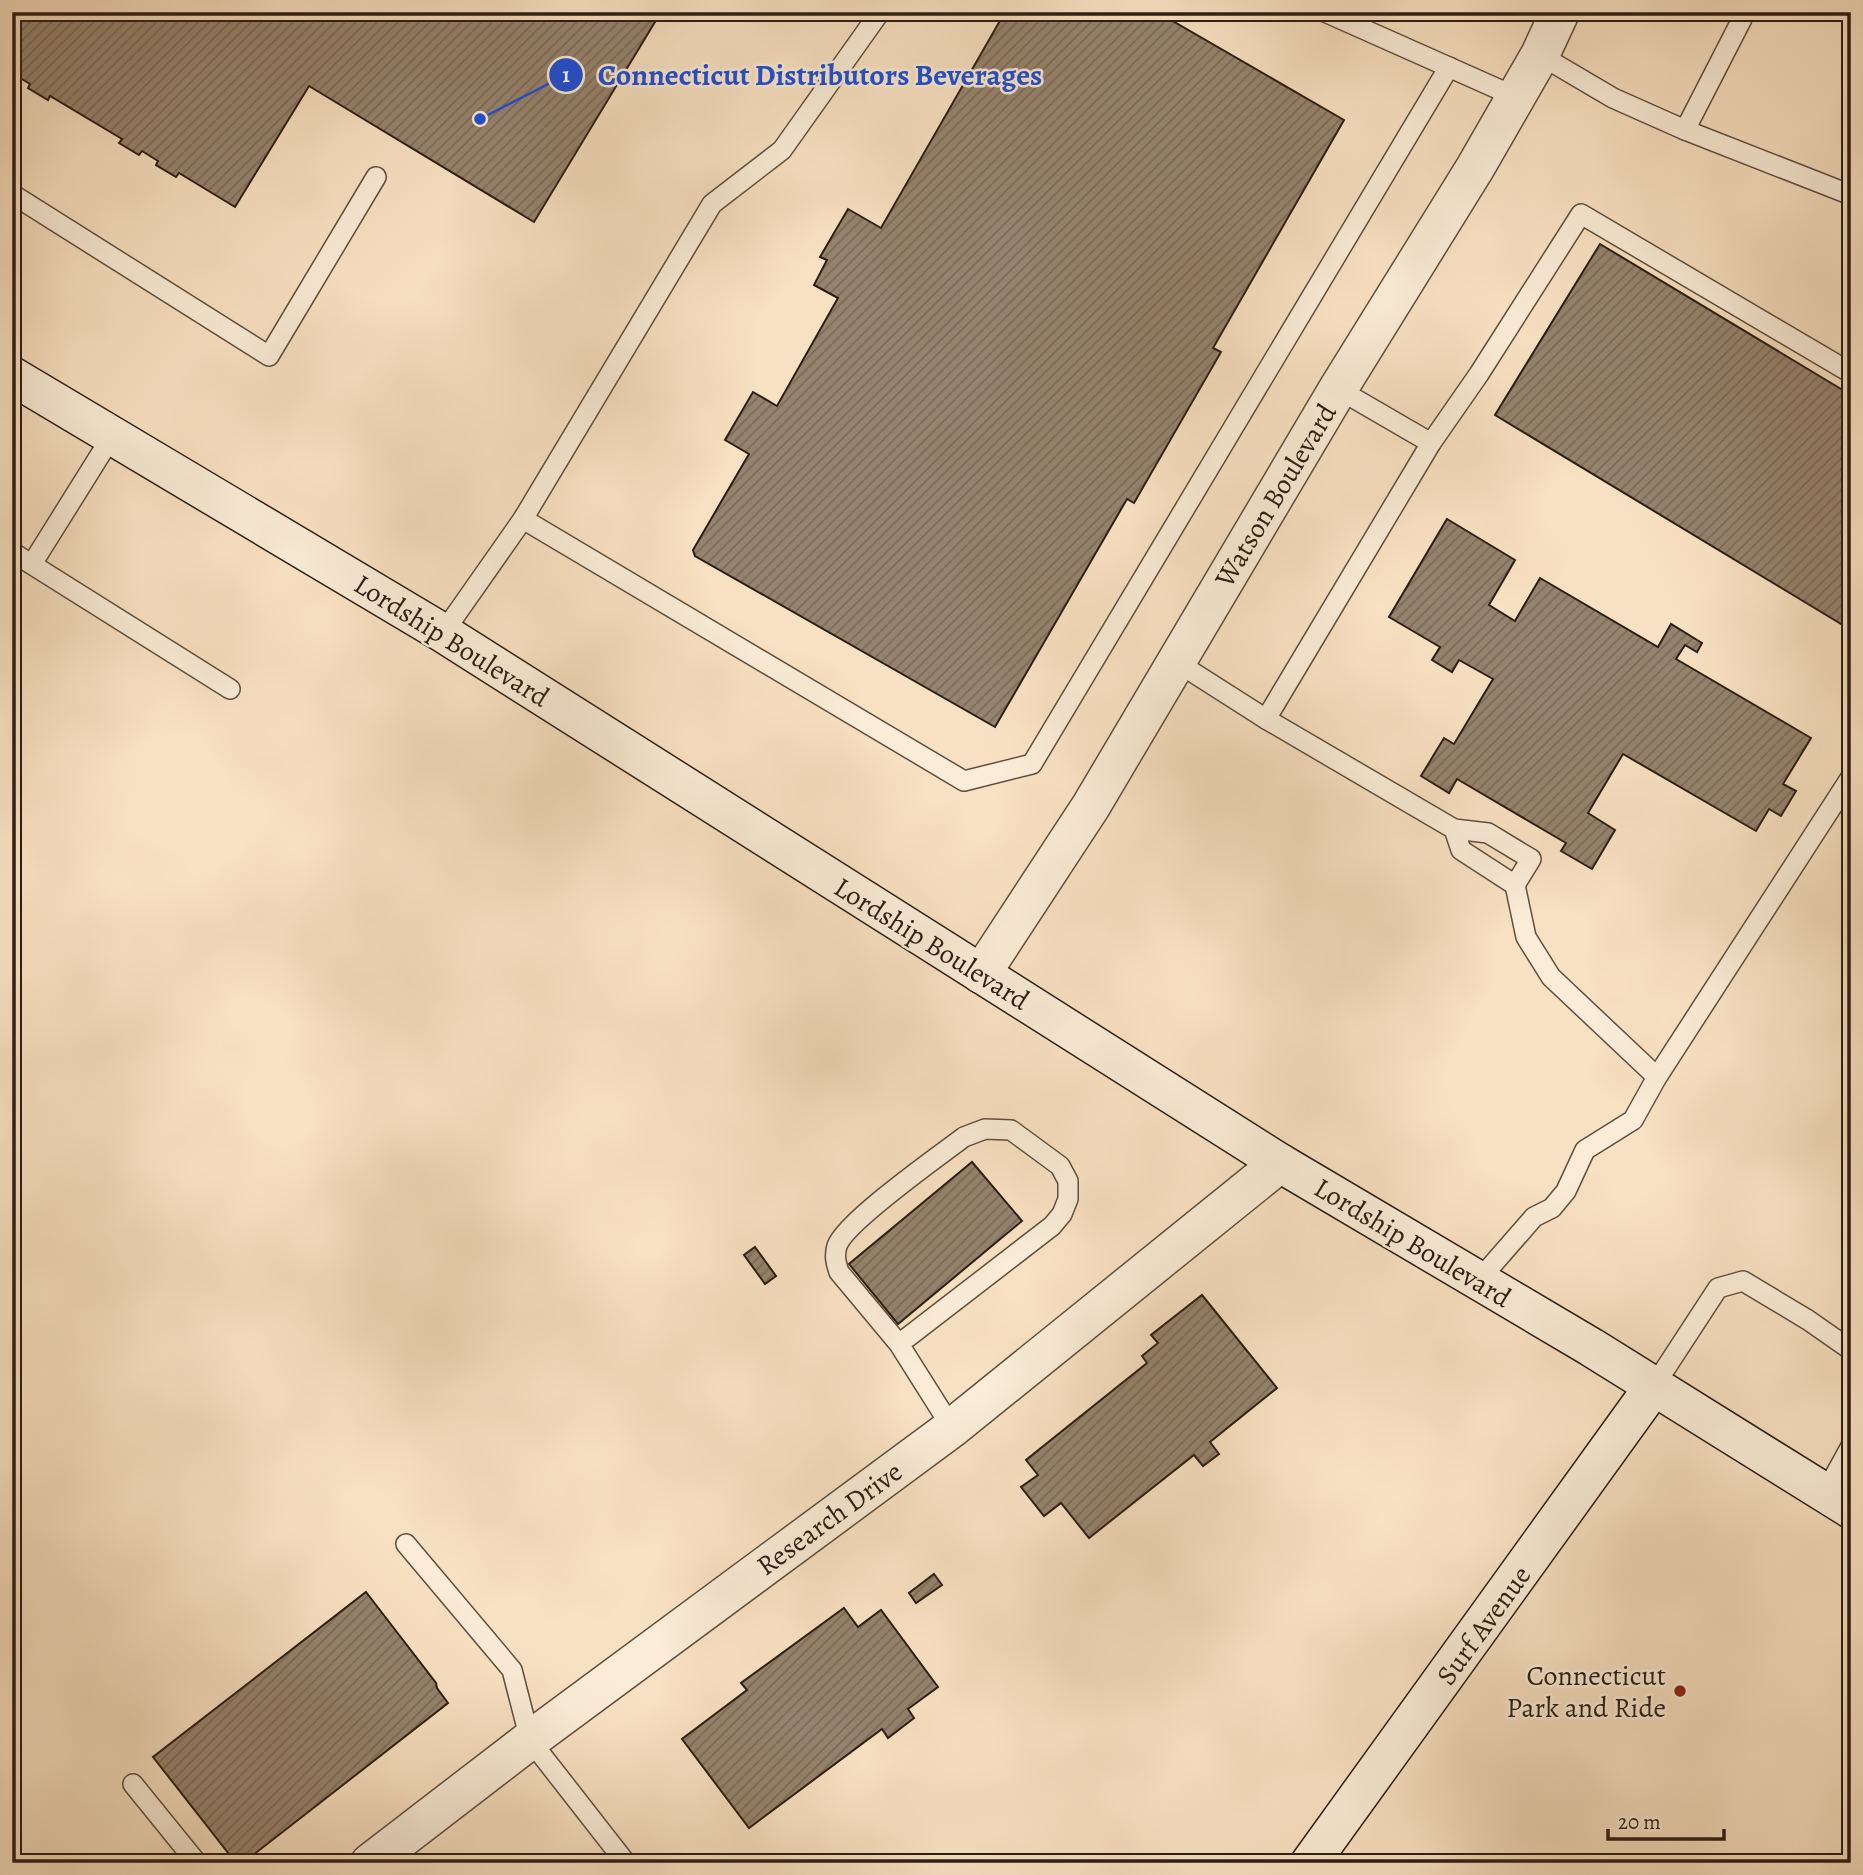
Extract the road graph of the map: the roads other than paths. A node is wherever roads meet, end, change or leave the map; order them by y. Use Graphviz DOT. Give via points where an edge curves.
graph roads {
  1 [pos="880,12"];
  2 [pos="1325,12"];
  3 [pos="1560,12"];
  4 [pos="1741,19"];
  5 [pos="1540,55"];
  6 [pos="1449,67"];
  7 [pos="1516,97"];
  8 [pos="1685,130"];
  9 [pos="376,177"];
  10 [pos="12,194"];
  11 [pos="1851,195"];
  12 [pos="1851,373"];
  13 [pos="12,376"];
  14 [pos="1338,389"];
  15 [pos="112,436"];
  16 [pos="1431,443"];
  17 [pos="523,519"];
  18 [pos="12,552"];
  19 [pos="32,564"];
  20 [pos="443,633"];
  21 [pos="1175,661"];
  22 [pos="230,689"];
  23 [pos="1266,719"];
  24 [pos="1851,777"];
  25 [pos="1454,829"];
  26 [pos="1515,885"];
  27 [pos="981,974"];
  28 [pos="1657,1077"];
  29 [pos="1280,1163"];
  30 [pos="1479,1280"];
  31 [pos="899,1344"];
  32 [pos="1851,1350"];
  33 [pos="1654,1386"];
  34 [pos="952,1428"];
  35 [pos="1851,1446"];
  36 [pos="1838,1501"];
  37 [pos="406,1544"];
  38 [pos="530,1740"];
  39 [pos="133,1784"];
  40 [pos="197,1863"];
  41 [pos="370,1863"];
  42 [pos="626,1863"];
  43 [pos="1310,1863"];
  1 -- 17 [label="lane" via="782,150 712,204"];
  2 -- 6 [label="lane"];
  3 -- 5 [label="main road, Watson Boulevard"];
  4 -- 8 [label="lane"];
  5 -- 7 [label="main road, Watson Boulevard"];
  5 -- 8 [label="lane" via="1613,98"];
  6 -- 7 [label="lane"];
  6 -- 17 [label="lane" via="1032,765 964,781"];
  7 -- 14 [label="main road, Watson Boulevard"];
  8 -- 11 [label="lane"];
  9 -- 10 [label="lane" via="269,356"];
  12 -- 16 [label="lane" via="1581,214"];
  13 -- 15 [label="main road, Lordship Boulevard"];
  14 -- 16 [label="lane"];
  14 -- 21 [label="main road, Watson Boulevard"];
  15 -- 19 [label="lane"];
  15 -- 20 [label="main road, Lordship Boulevard"];
  16 -- 23 [label="lane"];
  17 -- 20 [label="lane"];
  18 -- 19 [label="lane"];
  19 -- 22 [label="lane"];
  20 -- 27 [label="main road, Lordship Boulevard"];
  21 -- 23 [label="lane"];
  21 -- 27 [label="main road, Watson Boulevard" via="1091,806"];
  23 -- 25 [label="lane"];
  24 -- 28 [label="lane"];
  25 -- 26 [label="lane" via="1461,850"];
  25 -- 26 [label="lane" via="1488,833 1531,859"];
  26 -- 28 [label="lane" via="1526,937 1551,977"];
  27 -- 29 [label="main road, Lordship Boulevard"];
  28 -- 30 [label="lane" via="1633,1120 1585,1150 1566,1191 1552,1208 1534,1217"];
  29 -- 30 [label="main road, Lordship Boulevard"];
  29 -- 34 [label="main road, Research Drive"];
  30 -- 33 [label="main road, Lordship Boulevard"];
  31 -- 31 [label="lane" via="1062,1214 1068,1181 1060,1166 1011,1130 985,1129 964,1137 854,1223 838,1244 835,1259 839,1272"];
  31 -- 34 [label="lane"];
  32 -- 33 [label="lane" via="1743,1281 1718,1288"];
  33 -- 36 [label="main road, Lordship Boulevard"];
  33 -- 43 [label="main road, Surf Avenue"];
  34 -- 38 [label="main road, Research Drive"];
  35 -- 36 [label="lane"];
  37 -- 38 [label="lane" via="512,1670"];
  38 -- 41 [label="main road, Research Drive"];
  38 -- 42 [label="lane"];
  39 -- 40 [label="lane"];
}
